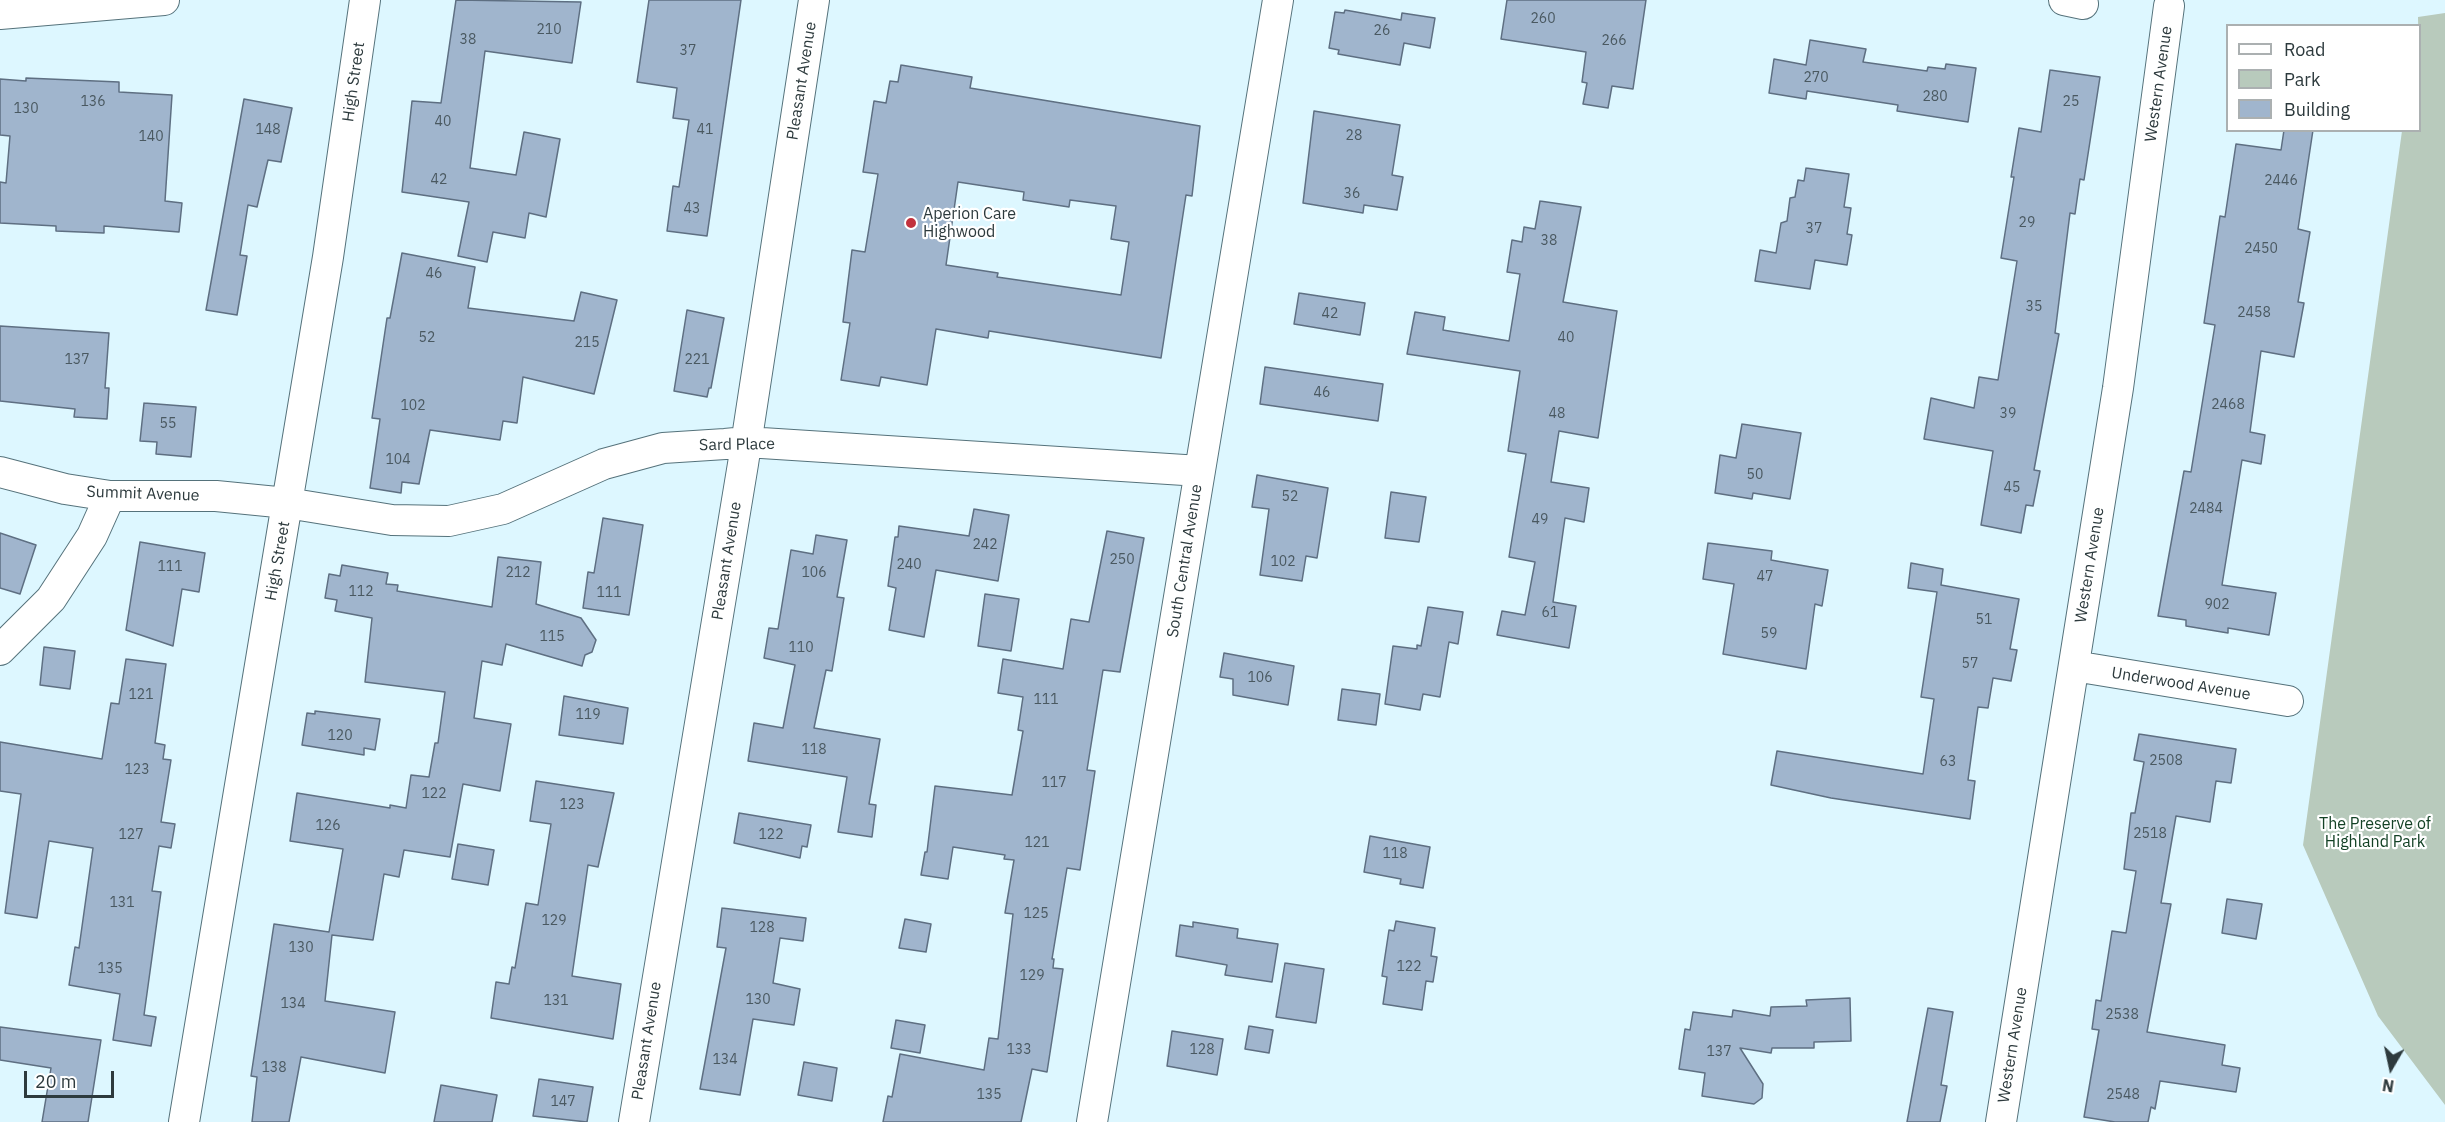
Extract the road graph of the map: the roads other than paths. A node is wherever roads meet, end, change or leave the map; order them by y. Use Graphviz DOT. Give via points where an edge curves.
graph roads {
  1 [pos="164,0"];
  2 [pos="366,0"];
  3 [pos="814,0"];
  4 [pos="1278,0"];
  5 [pos="2169,6"];
  6 [pos="0,14"];
  7 [pos="746,442"];
  8 [pos="1200,471"];
  9 [pos="0,472"];
  10 [pos="110,496"];
  11 [pos="287,503"];
  12 [pos="0,650"];
  13 [pos="2074,666"];
  14 [pos="2288,701"];
  15 [pos="184,1122"];
  16 [pos="634,1122"];
  17 [pos="1092,1122"];
  18 [pos="2001,1122"];
  1 -- 6 [label="street"];
  2 -- 11 [label="street, High Street"];
  3 -- 7 [label="street, Pleasant Avenue"];
  4 -- 8 [label="street, South Central Avenue"];
  5 -- 13 [label="street, Western Avenue" via="2118,388"];
  7 -- 8 [label="street, Sard Place"];
  7 -- 11 [label="street, Sard Place" via="653,450 604,464 503,509 449,521 392,520"];
  7 -- 16 [label="street, Pleasant Avenue"];
  8 -- 17 [label="street, South Central Avenue"];
  9 -- 10 [label="street, Summit Avenue"];
  10 -- 11 [label="street, Summit Avenue" via="216,496"];
  10 -- 12 [label="street" via="92,536 51,599"];
  11 -- 15 [label="street, High Street"];
  13 -- 14 [label="street, Underwood Avenue"];
  13 -- 18 [label="street, Western Avenue"];
}
